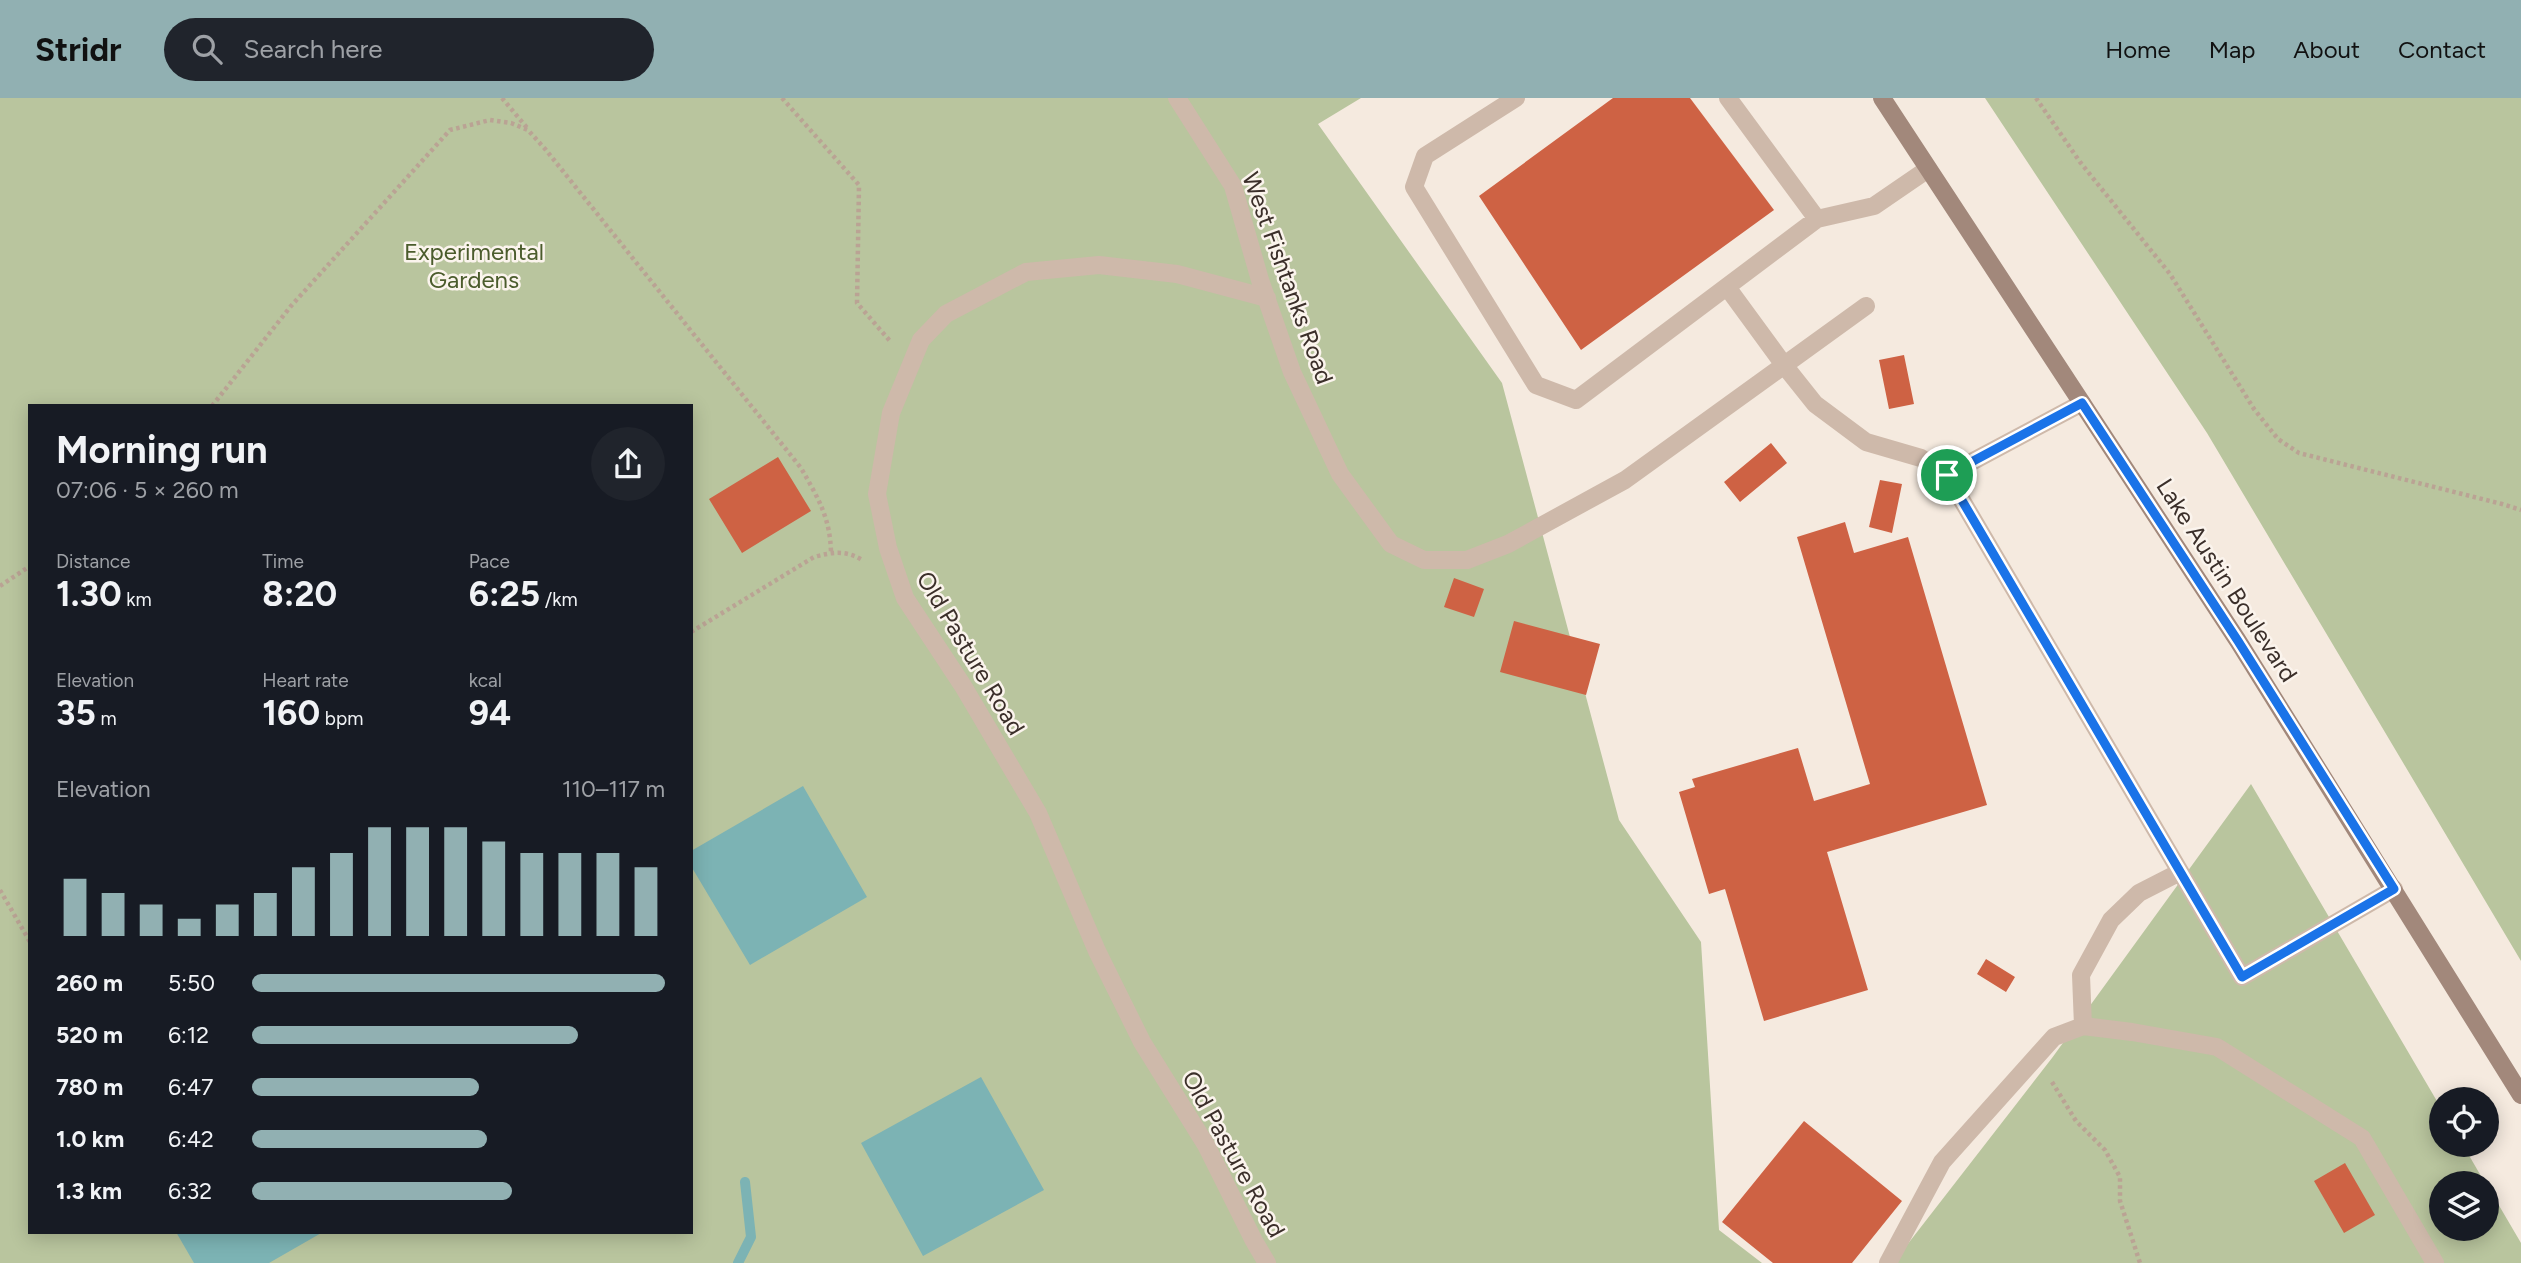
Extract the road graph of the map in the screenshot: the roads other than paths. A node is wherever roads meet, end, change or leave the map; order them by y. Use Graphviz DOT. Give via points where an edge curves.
graph roads {
  1 [pos="1177,98"];
  2 [pos="1516,98"];
  3 [pos="1728,98"];
  4 [pos="1882,98"];
  5 [pos="1928,169"];
  6 [pos="1817,219"];
  7 [pos="1727,287"];
  8 [pos="1267,298"];
  9 [pos="1866,306"];
  10 [pos="1784,365"];
  11 [pos="2082,403"];
  12 [pos="1947,475"];
  13 [pos="2180,872"];
  14 [pos="2394,889"];
  15 [pos="2083,1026"];
  16 [pos="2521,1095"];
  17 [pos="1267,1263"];
  18 [pos="1888,1263"];
  19 [pos="2435,1263"];
  1 -- 8 [label="lane, West Fishtanks Road" via="1233,186"];
  2 -- 7 [label="lane" via="1425,156 1414,187 1536,385 1576,400"];
  3 -- 6 [label="lane"];
  4 -- 5 [label="street, Lake Austin Boulevard"];
  5 -- 6 [label="lane" via="1874,206"];
  5 -- 11 [label="street, Lake Austin Boulevard"];
  6 -- 7 [label="lane"];
  7 -- 10 [label="lane"];
  8 -- 10 [label="lane, West Fishtanks Road" via="1292,372 1340,474 1391,544 1424,559 1467,559 1508,544 1625,480"];
  8 -- 17 [label="lane, Old Pasture Road" via="1177,274 1099,265 1026,272 946,314 921,340 891,413 877,494 905,598 1038,813 1142,1042 1206,1145"];
  9 -- 10 [label="lane, West Fishtanks Road"];
  10 -- 12 [label="lane" via="1815,404 1866,442 1921,458"];
  11 -- 12 [label="lane"];
  11 -- 14 [label="street, Lake Austin Boulevard"];
  12 -- 13 [label="lane"];
  13 -- 14 [label="lane" via="2242,977"];
  13 -- 15 [label="lane" via="2138,893 2111,920 2081,975"];
  14 -- 16 [label="street, Lake Austin Boulevard"];
  15 -- 18 [label="lane" via="2054,1037 1942,1162"];
  15 -- 19 [label="lane" via="2217,1047 2362,1138"];
}
